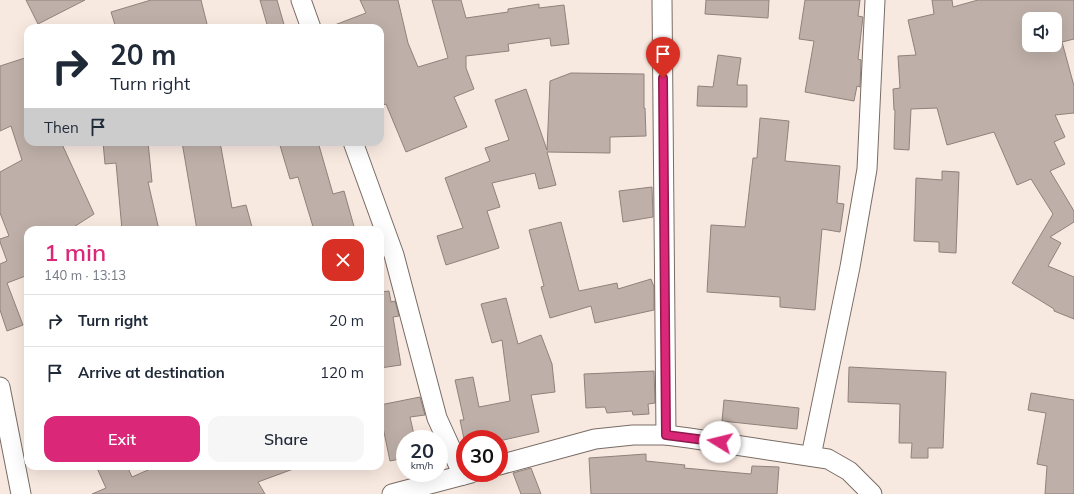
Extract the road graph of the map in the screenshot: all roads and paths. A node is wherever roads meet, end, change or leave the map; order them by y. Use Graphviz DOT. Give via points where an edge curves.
graph roads {
  1 [pos="301,0"];
  2 [pos="662,0"];
  3 [pos="875,0"];
  4 [pos="310,24"];
  5 [pos="354,146"];
  6 [pos="383,226"];
  7 [pos="384,228"];
  8 [pos="0,387"];
  9 [pos="666,435"];
  10 [pos="456,453"];
  11 [pos="811,456"];
  12 [pos="508,463"];
  13 [pos="456,477"];
  14 [pos="21,494"];
  15 [pos="392,494"];
  16 [pos="872,494"];
  1 -- 4 [label="street"];
  2 -- 9 [label="street"];
  3 -- 11 [label="street" via="868,169"];
  5 -- 6 [label="street"];
  7 -- 10 [label="street" via="394,256 437,418"];
  8 -- 14 [label="street"];
  9 -- 11 [label="street"];
  9 -- 12 [label="street" via="595,439"];
  11 -- 16 [label="street" via="828,459 850,471"];
  13 -- 15 [label="street"];
}
